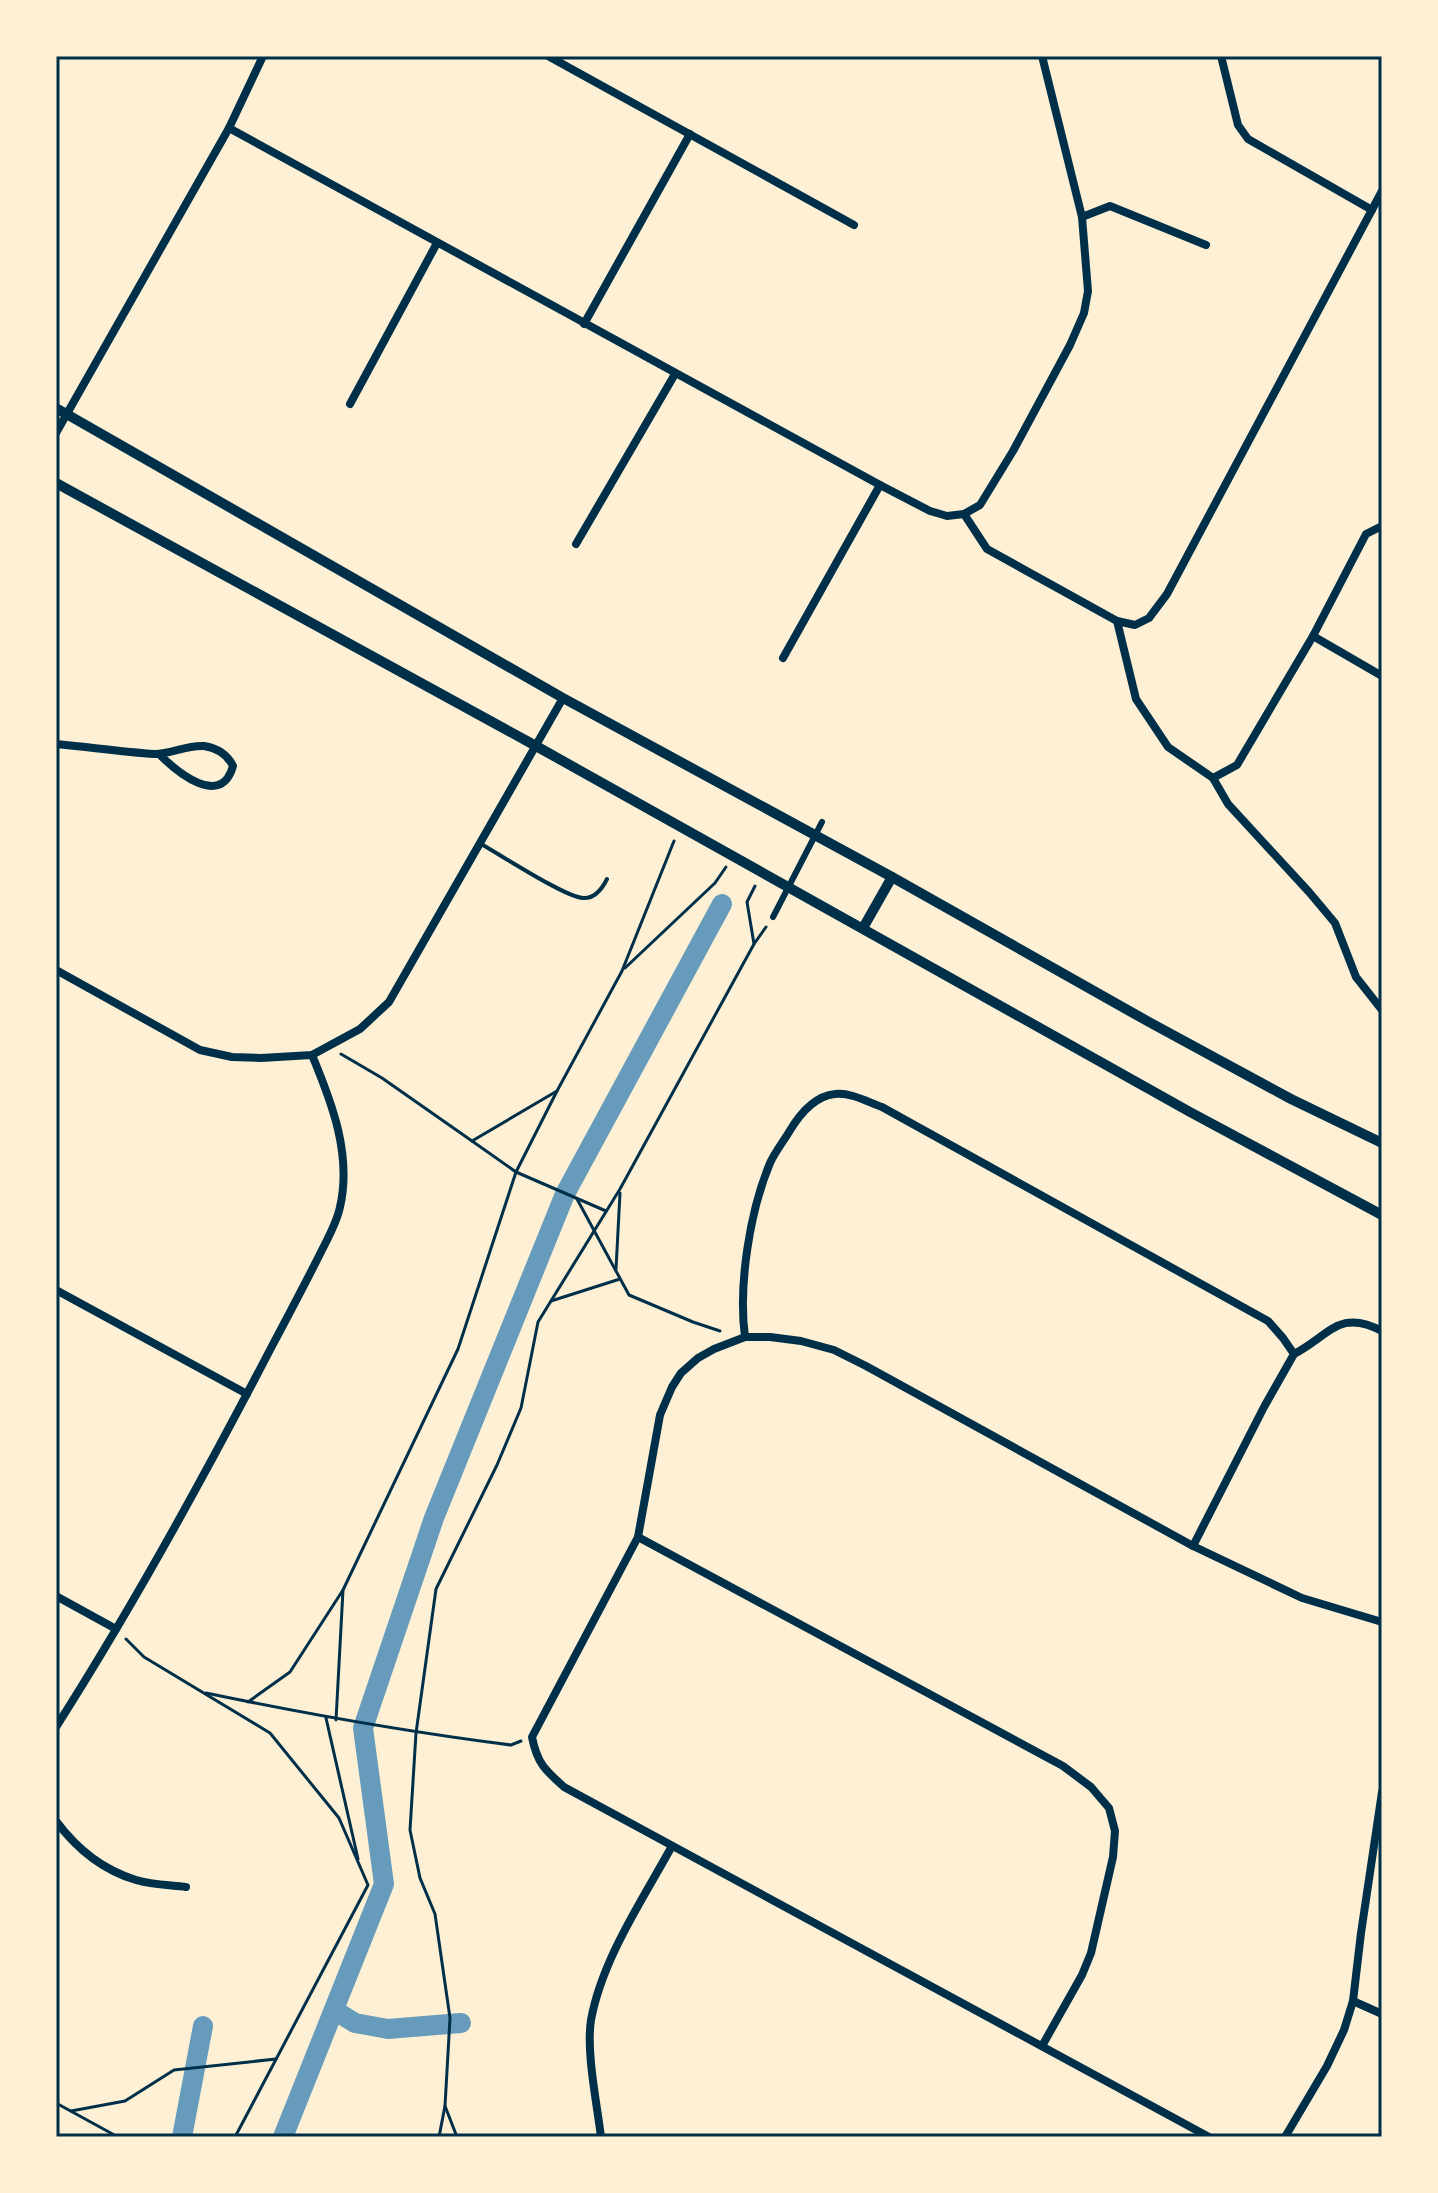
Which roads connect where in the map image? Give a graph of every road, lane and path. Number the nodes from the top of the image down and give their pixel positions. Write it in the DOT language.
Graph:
graph roads {
  1 [pos="263,56"];
  2 [pos="548,56"];
  3 [pos="1042,56"];
  4 [pos="1221,56"];
  5 [pos="229,128"];
  6 [pos="690,134"];
  7 [pos="1382,191"];
  8 [pos="1372,210"];
  9 [pos="1082,217"];
  10 [pos="854,225"];
  11 [pos="437,243"];
  12 [pos="1206,245"];
  13 [pos="584,324"];
  14 [pos="675,374"];
  15 [pos="350,404"];
  16 [pos="56,408"];
  17 [pos="67,414"];
  18 [pos="56,433"];
  19 [pos="56,483"];
  20 [pos="880,485"];
  21 [pos="964,514"];
  22 [pos="1382,526"];
  23 [pos="576,544"];
  24 [pos="1117,621"];
  25 [pos="1313,636"];
  26 [pos="783,658"];
  27 [pos="1382,676"];
  28 [pos="563,698"];
  29 [pos="56,744"];
  30 [pos="536,746"];
  31 [pos="159,754"];
  32 [pos="1213,778"];
  33 [pos="822,822"];
  34 [pos="680,827"];
  35 [pos="815,835"];
  36 [pos="481,844"];
  37 [pos="733,857"];
  38 [pos="761,872"];
  39 [pos="892,877"];
  40 [pos="607,879"];
  41 [pos="789,886"];
  42 [pos="773,917"];
  43 [pos="863,928"];
  44 [pos="754,944"];
  45 [pos="56,970"];
  46 [pos="622,971"];
  47 [pos="1382,1010"];
  48 [pos="329,1047"];
  49 [pos="312,1055"];
  50 [pos="557,1091"];
  51 [pos="472,1141"];
  52 [pos="1382,1143"];
  53 [pos="516,1172"];
  54 [pos="620,1189"];
  55 [pos="577,1199"];
  56 [pos="606,1211"];
  57 [pos="1381,1211"];
  58 [pos="594,1230"];
  59 [pos="616,1271"];
  60 [pos="620,1279"];
  61 [pos="56,1290"];
  62 [pos="551,1301"];
  63 [pos="720,1331"];
  64 [pos="1382,1331"];
  65 [pos="745,1337"];
  66 [pos="1294,1354"];
  67 [pos="247,1394"];
  68 [pos="638,1537"];
  69 [pos="1193,1546"];
  70 [pos="343,1590"];
  71 [pos="56,1596"];
  72 [pos="1382,1622"];
  73 [pos="116,1629"];
  74 [pos="202,1692"];
  75 [pos="248,1702"];
  76 [pos="326,1718"];
  77 [pos="336,1720"];
  78 [pos="56,1727"];
  79 [pos="416,1733"];
  80 [pos="532,1737"];
  81 [pos="1382,1792"];
  82 [pos="56,1821"];
  83 [pos="672,1846"];
  84 [pos="360,1866"];
  85 [pos="186,1887"];
  86 [pos="1353,2001"];
  87 [pos="1382,2014"];
  88 [pos="1042,2046"];
  89 [pos="276,2059"];
  90 [pos="56,2103"];
  91 [pos="445,2106"];
  92 [pos="71,2111"];
  93 [pos="118,2137"];
  94 [pos="235,2137"];
  95 [pos="439,2137"];
  96 [pos="457,2137"];
  97 [pos="601,2137"];
  98 [pos="1209,2137"];
  99 [pos="1285,2137"];
  1 -- 5 [label="street"];
  2 -- 6 [label="street"];
  3 -- 9 [label="street"];
  4 -- 8 [label="street"];
  5 -- 11 [label="street"];
  5 -- 17 [label="street"];
  6 -- 10 [label="street"];
  6 -- 13 [label="street"];
  7 -- 8 [label="street"];
  8 -- 24 [label="street"];
  9 -- 12 [label="street"];
  9 -- 21 [label="street"];
  11 -- 13 [label="street"];
  11 -- 15 [label="street"];
  13 -- 14 [label="street"];
  14 -- 20 [label="street"];
  14 -- 23 [label="street"];
  16 -- 17 [label="street"];
  17 -- 18 [label="street"];
  17 -- 28 [label="street"];
  19 -- 30 [label="street"];
  20 -- 21 [label="street"];
  20 -- 26 [label="street"];
  21 -- 24 [label="street"];
  22 -- 25 [label="street"];
  24 -- 32 [label="street"];
  25 -- 27 [label="street"];
  25 -- 32 [label="street"];
  28 -- 30 [label="street"];
  28 -- 35 [label="street"];
  29 -- 31 [label="street"];
  30 -- 34 [label="street"];
  30 -- 36 [label="street"];
  31 -- 31 [label="street"];
  32 -- 47 [label="street"];
  33 -- 35 [label="street"];
  34 -- 37 [label="street"];
  34 -- 46 [label="path"];
  35 -- 39 [label="street"];
  35 -- 41 [label="street"];
  36 -- 40 [label="lane"];
  36 -- 48 [label="street"];
  37 -- 38 [label="street"];
  37 -- 46 [label="path"];
  38 -- 41 [label="street"];
  38 -- 44 [label="path"];
  39 -- 43 [label="street"];
  39 -- 52 [label="street"];
  41 -- 42 [label="street"];
  41 -- 43 [label="street"];
  42 -- 44 [label="path"];
  43 -- 57 [label="street"];
  44 -- 54 [label="path"];
  45 -- 49 [label="street"];
  46 -- 50 [label="path"];
  48 -- 49 [label="street"];
  48 -- 51 [label="path"];
  49 -- 67 [label="street"];
  50 -- 51 [label="path"];
  50 -- 53 [label="path"];
  51 -- 53 [label="path"];
  53 -- 55 [label="path"];
  53 -- 70 [label="path"];
  54 -- 56 [label="path"];
  54 -- 59 [label="path"];
  55 -- 56 [label="path"];
  55 -- 58 [label="path"];
  56 -- 58 [label="path"];
  58 -- 59 [label="path"];
  58 -- 62 [label="path"];
  59 -- 60 [label="path"];
  60 -- 62 [label="path"];
  60 -- 63 [label="path"];
  61 -- 67 [label="street"];
  62 -- 79 [label="path"];
  64 -- 66 [label="street"];
  65 -- 66 [label="street"];
  65 -- 68 [label="street"];
  65 -- 69 [label="street"];
  66 -- 69 [label="street"];
  67 -- 73 [label="street"];
  68 -- 80 [label="street"];
  68 -- 88 [label="street"];
  69 -- 72 [label="street"];
  70 -- 75 [label="path"];
  70 -- 77 [label="path"];
  71 -- 73 [label="street"];
  73 -- 74 [label="path"];
  73 -- 78 [label="street"];
  74 -- 75 [label="path"];
  74 -- 84 [label="path"];
  75 -- 76 [label="path"];
  76 -- 77 [label="path"];
  76 -- 84 [label="path"];
  77 -- 79 [label="path"];
  79 -- 80 [label="path"];
  79 -- 91 [label="path"];
  80 -- 83 [label="street"];
  81 -- 86 [label="street"];
  82 -- 85 [label="street"];
  83 -- 88 [label="street"];
  83 -- 97 [label="street"];
  84 -- 89 [label="path"];
  86 -- 87 [label="street"];
  86 -- 99 [label="street"];
  88 -- 98 [label="street"];
  89 -- 92 [label="path"];
  89 -- 94 [label="path"];
  90 -- 92 [label="path"];
  91 -- 95 [label="path"];
  91 -- 96 [label="path"];
  92 -- 93 [label="path"];
}
